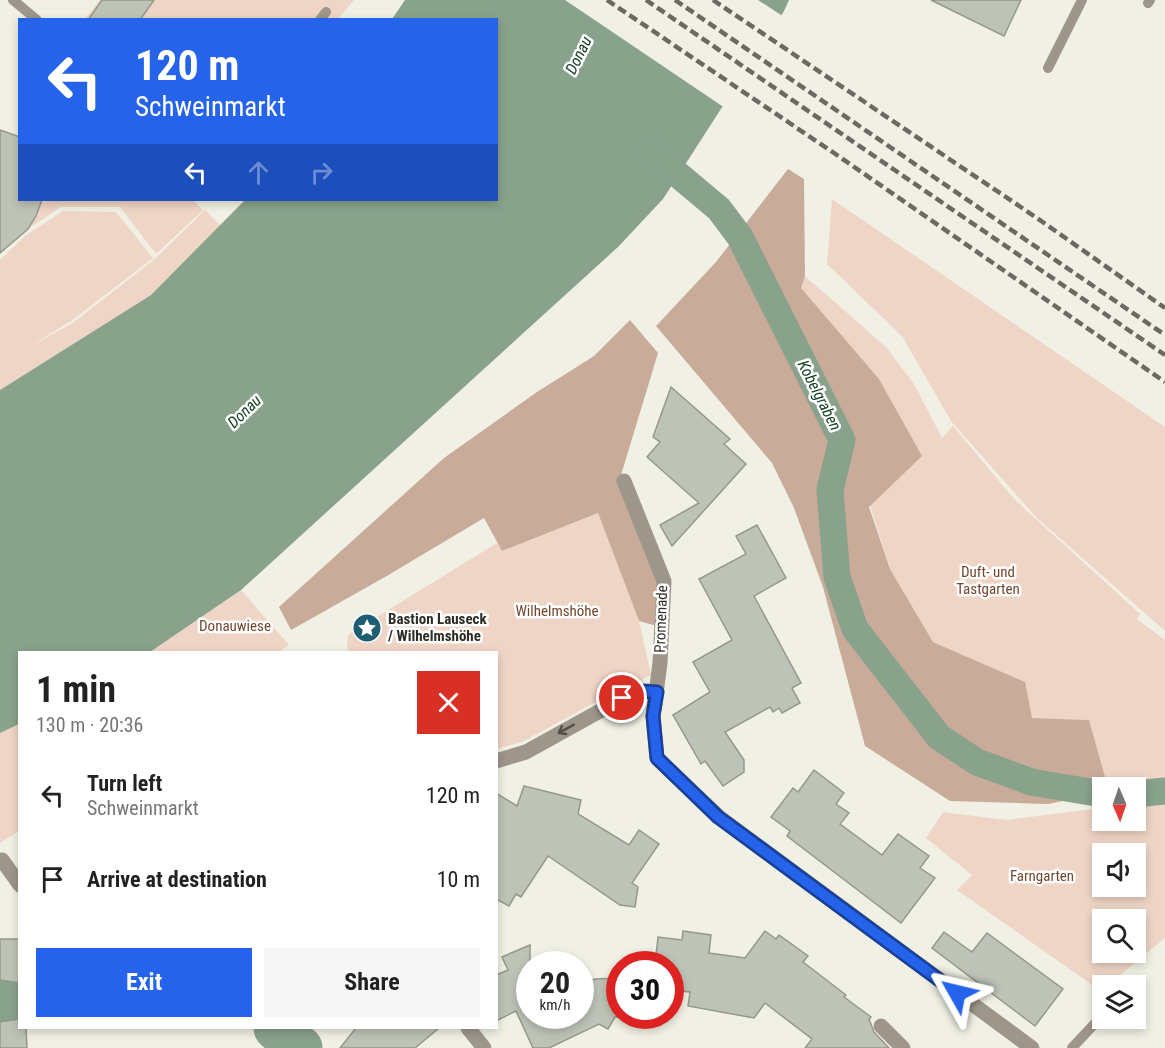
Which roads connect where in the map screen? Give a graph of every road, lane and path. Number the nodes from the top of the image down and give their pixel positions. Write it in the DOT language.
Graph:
graph roads {
  1 [pos="13,0"];
  2 [pos="1082,0"];
  3 [pos="36,18"];
  4 [pos="1048,68"];
  5 [pos="624,481"];
  6 [pos="657,692"];
  7 [pos="498,760"];
  8 [pos="2,860"];
  9 [pos="18,882"];
  10 [pos="881,1026"];
  11 [pos="1092,1027"];
  12 [pos="469,1029"];
  13 [pos="484,1048"];
  14 [pos="903,1048"];
  15 [pos="1032,1048"];
  16 [pos="1072,1048"];
  1 -- 3 [label="lane"];
  2 -- 4 [label="lane"];
  5 -- 6 [label="street, Promenade"];
  6 -- 7 [label="street, one-way"];
  6 -- 15 [label="street, Promenade"];
  8 -- 9 [label="street"];
  10 -- 14 [label="street"];
  11 -- 16 [label="lane"];
  12 -- 13 [label="street"];
}
